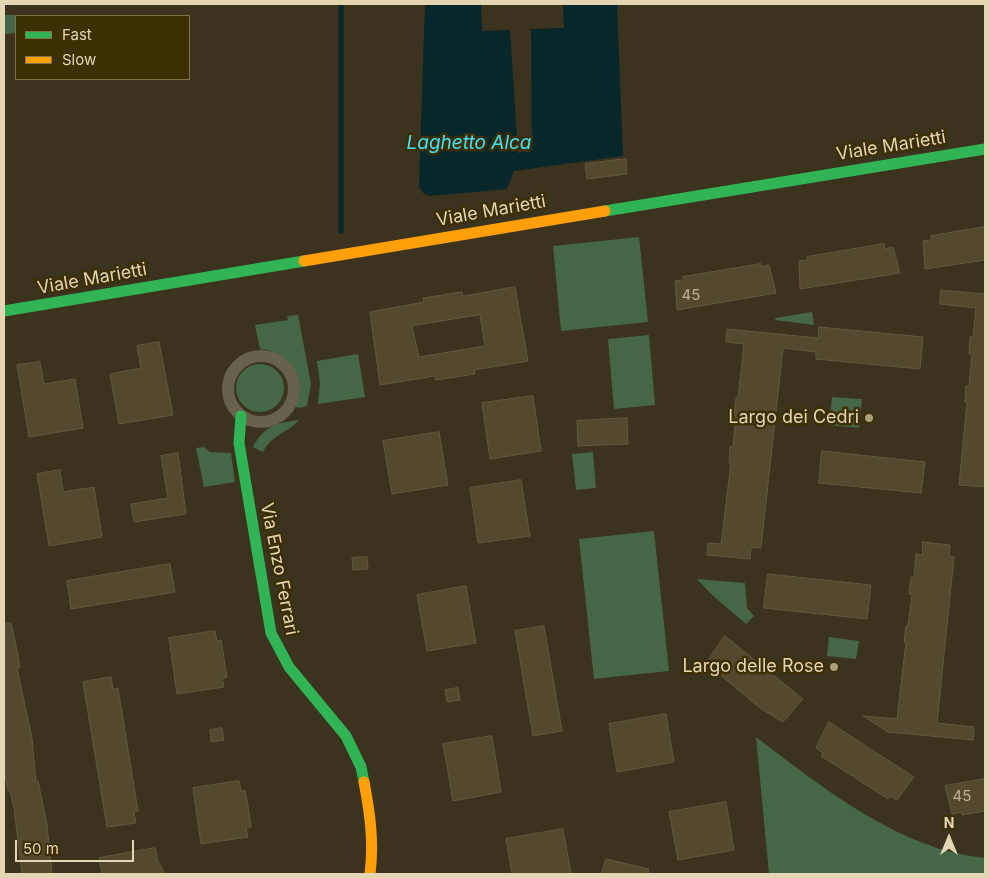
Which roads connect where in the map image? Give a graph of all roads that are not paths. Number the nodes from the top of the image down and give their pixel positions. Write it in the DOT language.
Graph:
graph roads {
  1 [pos="985,149"];
  2 [pos="4,311"];
  3 [pos="246,418"];
  4 [pos="240,451"];
  5 [pos="370,874"];
  1 -- 2 [label="street, Viale Marietti"];
  3 -- 3 [label="street"];
  3 -- 4 [label="street, Via Enzo Ferrari"];
  4 -- 5 [label="street, Via Enzo Ferrari"];
}
